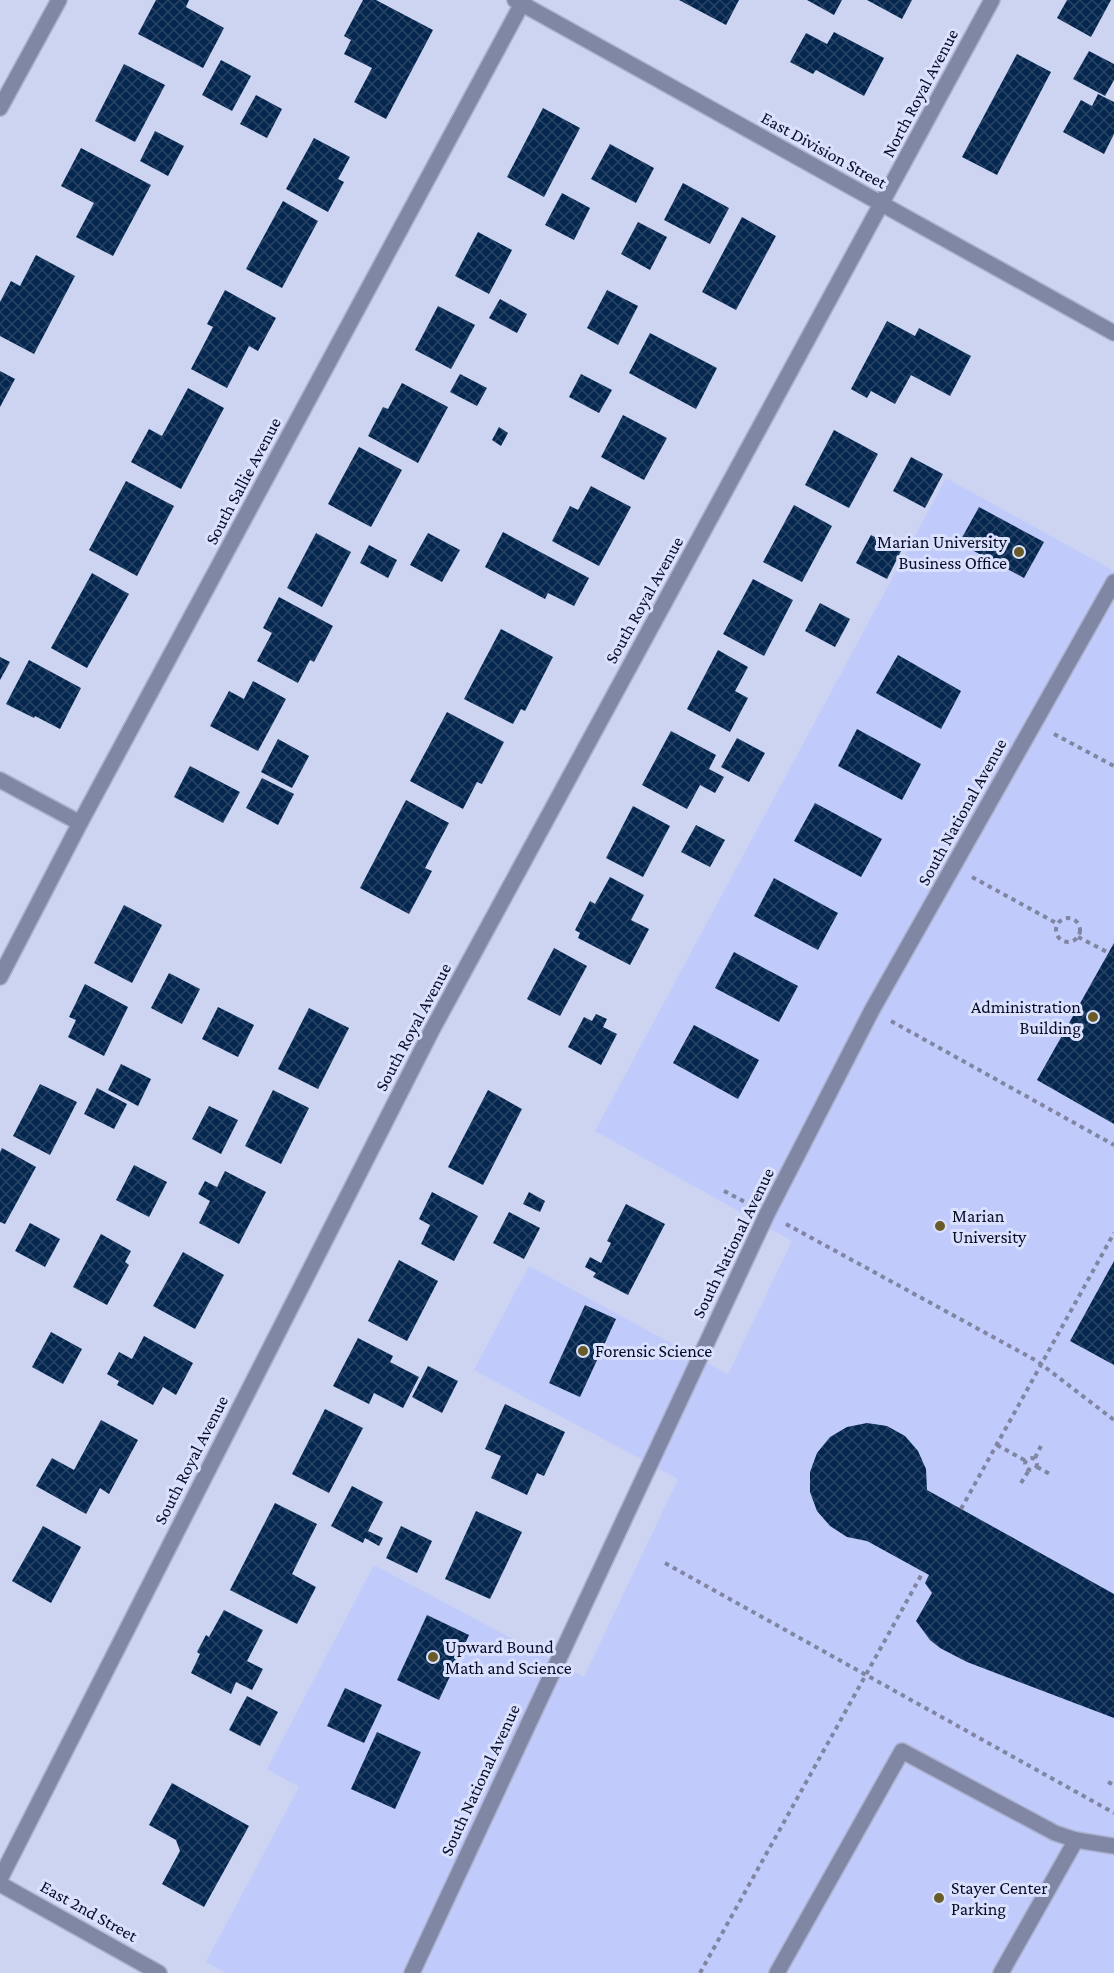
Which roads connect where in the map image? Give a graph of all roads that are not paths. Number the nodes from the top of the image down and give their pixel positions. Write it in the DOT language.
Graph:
graph roads {
  1 [pos="59,0"];
  2 [pos="992,0"];
  3 [pos="520,1"];
  4 [pos="0,108"];
  5 [pos="882,204"];
  6 [pos="1114,333"];
  7 [pos="1114,582"];
  8 [pos="0,780"];
  9 [pos="80,824"];
  10 [pos="0,977"];
  11 [pos="1076,1840"];
  12 [pos="1114,1846"];
  13 [pos="0,1879"];
  14 [pos="0,1884"];
  15 [pos="159,1973"];
  16 [pos="412,1973"];
  17 [pos="777,1973"];
  18 [pos="1001,1973"];
  1 -- 4 [label="street"];
  2 -- 5 [label="street, North Royal Avenue"];
  3 -- 5 [label="street, East Division Street"];
  3 -- 9 [label="street, South Sallie Avenue"];
  5 -- 6 [label="street, East Division Street"];
  5 -- 13 [label="street, South Royal Avenue"];
  7 -- 16 [label="street, South National Avenue"];
  8 -- 9 [label="street"];
  9 -- 10 [label="street, South Sallie Avenue"];
  11 -- 12 [label="street"];
  11 -- 17 [label="street"];
  11 -- 18 [label="street"];
  14 -- 15 [label="street, East 2nd Street"];
}
